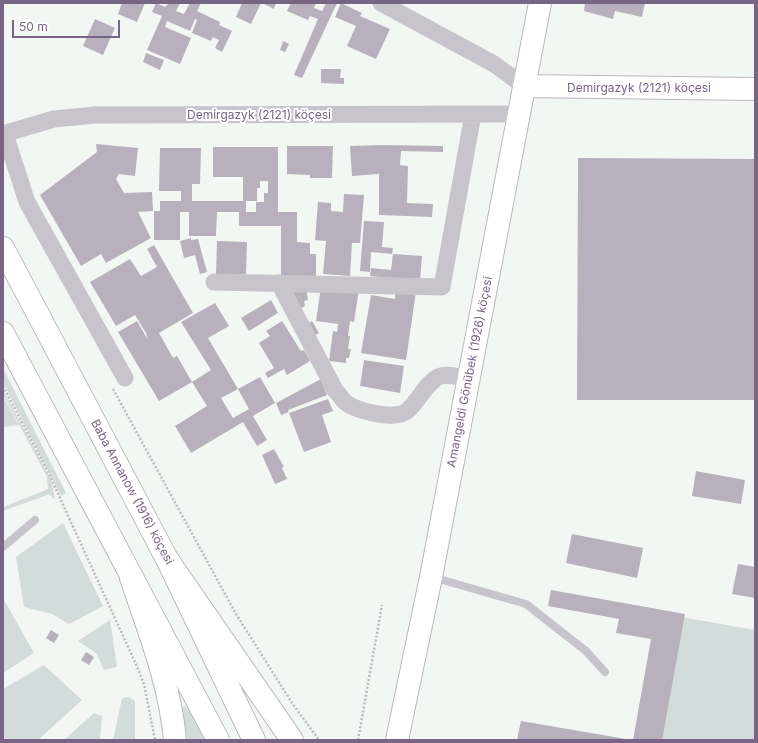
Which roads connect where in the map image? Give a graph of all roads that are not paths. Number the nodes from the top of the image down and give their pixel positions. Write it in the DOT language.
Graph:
graph roads {
  1 [pos="381,3"];
  2 [pos="540,3"];
  3 [pos="524,86"];
  4 [pos="755,89"];
  5 [pos="473,114"];
  6 [pos="518,114"];
  7 [pos="4,134"];
  8 [pos="3,248"];
  9 [pos="214,282"];
  10 [pos="279,283"];
  11 [pos="3,333"];
  12 [pos="469,378"];
  13 [pos="119,383"];
  14 [pos="35,520"];
  15 [pos="3,547"];
  16 [pos="167,559"];
  17 [pos="431,577"];
  18 [pos="131,578"];
  19 [pos="605,672"];
  20 [pos="175,740"];
  21 [pos="218,740"];
  22 [pos="254,740"];
  23 [pos="292,740"];
  24 [pos="397,740"];
  1 -- 3 [label="street"];
  2 -- 3 [label="main road, Amangeldi Gönübek (1926) köçesi"];
  3 -- 4 [label="main road, Demirgazyk (2121) köçesi"];
  3 -- 6 [label="main road, Amangeldi Gönübek (1926) köçesi"];
  5 -- 6 [label="street, Demirgazyk (2121) köçesi"];
  5 -- 7 [label="street, Demirgazyk (2121) köçesi"];
  5 -- 10 [label="street"];
  6 -- 12 [label="main road, Amangeldi Gönübek (1926) köçesi"];
  7 -- 13 [label="street"];
  8 -- 16 [label="main road, Baba Annanow (1916) köçesi"];
  9 -- 10 [label="street"];
  10 -- 12 [label="street"];
  11 -- 18 [label="main road"];
  12 -- 17 [label="main road, Amangeldi Gönübek (1926) köçesi"];
  14 -- 15 [label="lane"];
  16 -- 22 [label="main road, Baba Annanow (1916) köçesi"];
  16 -- 23 [label="main road"];
  17 -- 19 [label="lane"];
  17 -- 24 [label="main road, Amangeldi Gönübek (1926) köçesi"];
  18 -- 20 [label="main road"];
  18 -- 21 [label="main road"];
}
